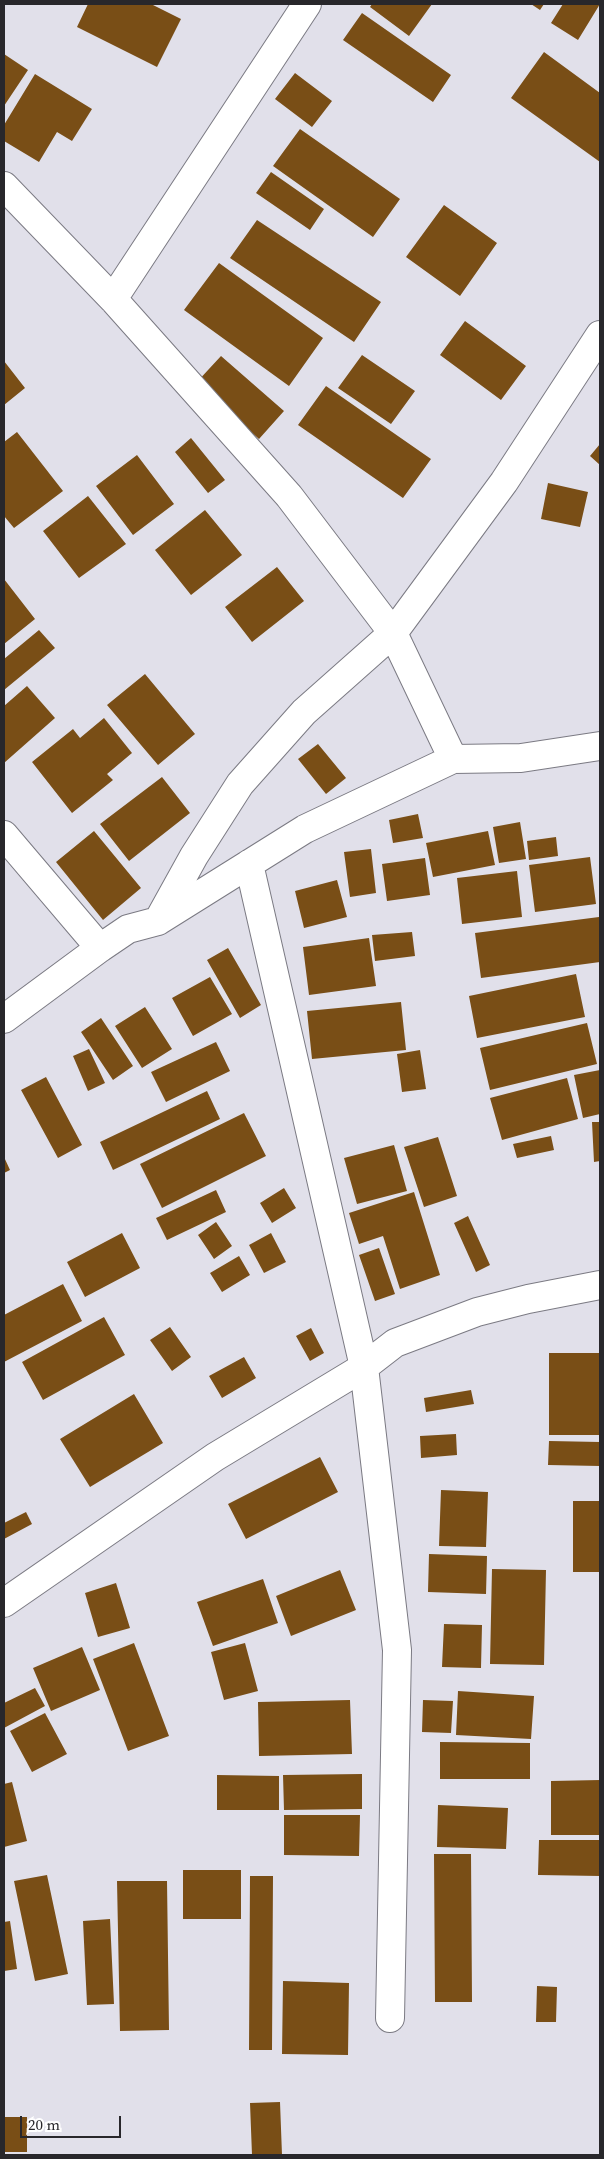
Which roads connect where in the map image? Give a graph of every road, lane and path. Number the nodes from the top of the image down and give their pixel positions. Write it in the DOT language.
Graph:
graph roads {
  1 [pos="307,4"];
  2 [pos="4,186"];
  3 [pos="113,299"];
  4 [pos="600,335"];
  5 [pos="393,633"];
  6 [pos="600,746"];
  7 [pos="453,759"];
  8 [pos="4,835"];
  9 [pos="249,864"];
  10 [pos="158,921"];
  11 [pos="100,948"];
  12 [pos="4,1019"];
  13 [pos="600,1285"];
  14 [pos="364,1367"];
  15 [pos="4,1602"];
  16 [pos="390,2018"];
  1 -- 3 [label="street"];
  2 -- 3 [label="street"];
  3 -- 5 [label="street"];
  4 -- 5 [label="street"];
  5 -- 7 [label="street"];
  5 -- 10 [label="street"];
  6 -- 7 [label="street"];
  7 -- 9 [label="street"];
  8 -- 11 [label="street"];
  9 -- 10 [label="street"];
  9 -- 14 [label="street"];
  10 -- 11 [label="street"];
  11 -- 12 [label="street"];
  13 -- 14 [label="street"];
  14 -- 15 [label="street"];
  14 -- 16 [label="street"];
}
